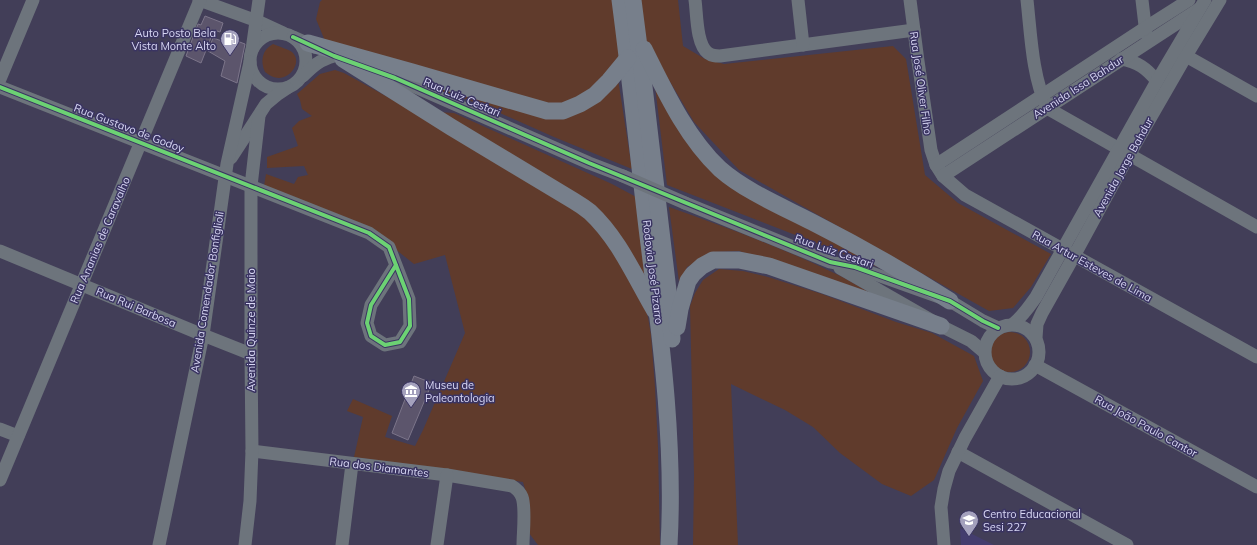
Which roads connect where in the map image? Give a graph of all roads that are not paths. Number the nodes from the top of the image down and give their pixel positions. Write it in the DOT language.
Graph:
graph roads {
  1 [pos="33,0"];
  2 [pos="200,0"];
  3 [pos="260,0"];
  4 [pos="620,0"];
  5 [pos="632,0"];
  6 [pos="695,0"];
  7 [pos="798,0"];
  8 [pos="910,0"];
  9 [pos="1027,0"];
  10 [pos="1142,0"];
  11 [pos="1189,0"];
  12 [pos="1215,0"];
  13 [pos="1220,0"];
  14 [pos="1203,4"];
  15 [pos="257,21"];
  16 [pos="1145,28"];
  17 [pos="914,30"];
  18 [pos="295,38"];
  19 [pos="638,38"];
  20 [pos="1148,41"];
  21 [pos="804,45"];
  22 [pos="1181,53"];
  23 [pos="251,57"];
  24 [pos="338,57"];
  25 [pos="628,58"];
  26 [pos="1121,59"];
  27 [pos="0,79"];
  28 [pos="1157,81"];
  29 [pos="296,82"];
  30 [pos="0,87"];
  31 [pos="1257,96"];
  32 [pos="1044,102"];
  33 [pos="259,116"];
  34 [pos="141,142"];
  35 [pos="1124,152"];
  36 [pos="226,170"];
  37 [pos="939,170"];
  38 [pos="251,186"];
  39 [pos="1257,227"];
  40 [pos="0,251"];
  41 [pos="1069,253"];
  42 [pos="830,262"];
  43 [pos="396,265"];
  44 [pos="81,284"];
  45 [pos="950,301"];
  46 [pos="659,318"];
  47 [pos="1013,324"];
  48 [pos="941,326"];
  49 [pos="998,328"];
  50 [pos="202,335"];
  51 [pos="1036,338"];
  52 [pos="673,352"];
  53 [pos="984,352"];
  54 [pos="251,354"];
  55 [pos="1257,357"];
  56 [pos="1035,365"];
  57 [pos="1000,376"];
  58 [pos="0,429"];
  59 [pos="18,436"];
  60 [pos="252,451"];
  61 [pos="958,452"];
  62 [pos="352,464"];
  63 [pos="447,475"];
  64 [pos="0,480"];
  65 [pos="1257,487"];
  66 [pos="159,545"];
  67 [pos="245,545"];
  68 [pos="342,545"];
  69 [pos="437,545"];
  70 [pos="523,545"];
  71 [pos="669,545"];
  72 [pos="678,545"];
  73 [pos="944,545"];
  74 [pos="1127,545"];
  1 -- 27 [label="street"];
  2 -- 15 [label="street, Rua Luiz Cestari"];
  2 -- 34 [label="street, Rua Ananias de Caravalho"];
  3 -- 15 [label="street, Avenida Comendador Bonfiglioli"];
  4 -- 25 [label="main road, Rodovia José Pizarro"];
  5 -- 19 [label="main road, Rodovia José Pizarro"];
  6 -- 21 [label="street"];
  7 -- 21 [label="street"];
  8 -- 17 [label="street, Rua José Oliver Filho"];
  9 -- 32 [label="street"];
  10 -- 16 [label="street"];
  11 -- 16 [label="street, Avenida Issa Bahdur"];
  12 -- 14 [label="street, Avenida Issa Bahdur"];
  13 -- 22 [label="street, Avenida Jorge Bahdur"];
  14 -- 20 [label="street, Avenida Issa Bahdur"];
  14 -- 22 [label="street, Avenida Jorge Bahdur"];
  15 -- 18 [label="street, Rua Luiz Cestari"];
  15 -- 23 [label="street, Avenida Comendador Bonfiglioli"];
  16 -- 20 [label="street"];
  16 -- 32 [label="street, Avenida Issa Bahdur"];
  17 -- 21 [label="street"];
  17 -- 37 [label="street, Rua José Oliver Filho"];
  18 -- 23 [label="street"];
  18 -- 24 [label="street, Rua Luiz Cestari"];
  18 -- 25 [label="main road"];
  18 -- 29 [label="street"];
  19 -- 45 [label="main road"];
  19 -- 52 [label="main road, Rodovia José Pizarro"];
  20 -- 26 [label="street, Avenida Issa Bahdur"];
  22 -- 28 [label="street, Avenida Jorge Bahdur"];
  22 -- 31 [label="street"];
  22 -- 35 [label="street, Avenida Jorge Bahdur"];
  23 -- 29 [label="street"];
  23 -- 36 [label="street, Avenida Comendador Bonfiglioli"];
  24 -- 29 [label="street"];
  24 -- 42 [label="street, Rua Luiz Cestari, bridge"];
  24 -- 46 [label="main road"];
  25 -- 46 [label="main road, Rodovia José Pizarro"];
  26 -- 28 [label="street"];
  26 -- 32 [label="street, Avenida Issa Bahdur"];
  28 -- 35 [label="street, Avenida Jorge Bahdur"];
  29 -- 33 [label="street"];
  30 -- 34 [label="street, Rua Gustavo de Godoy"];
  32 -- 35 [label="street"];
  32 -- 37 [label="street, Avenida Issa Bahdur"];
  33 -- 36 [label="street"];
  33 -- 38 [label="street, Avenida Quinze de Maio"];
  34 -- 36 [label="street, Rua Gustavo de Godoy"];
  34 -- 44 [label="street, Rua Ananias de Caravalho"];
  35 -- 39 [label="street"];
  35 -- 41 [label="street, Avenida Jorge Bahdur"];
  36 -- 38 [label="street, Rua Gustavo de Godoy"];
  36 -- 50 [label="street, Avenida Comendador Bonfiglioli"];
  37 -- 41 [label="street, Rua Artur Esteves de Lima"];
  38 -- 43 [label="street, Rua Gustavo de Godoy"];
  38 -- 54 [label="street, Avenida Quinze de Maio"];
  40 -- 44 [label="street, Rua Rui Barbosa"];
  41 -- 47 [label="street, Avenida Jorge Bahdur"];
  41 -- 51 [label="street, Avenida Jorge Bahdur"];
  41 -- 55 [label="street, Rua Artur Esteves de Lima"];
  42 -- 45 [label="street, Rua Luiz Cestari"];
  42 -- 48 [label="street, Rua Luiz Cestari"];
  43 -- 43 [label="street, Rua Gustavo de Godoy"];
  44 -- 50 [label="street, Rua Rui Barbosa"];
  44 -- 59 [label="street, Rua Ananias de Caravalho"];
  45 -- 49 [label="street, Rua Luiz Cestari"];
  46 -- 71 [label="main road, Rodovia José Pizarro"];
  47 -- 49 [label="street"];
  47 -- 51 [label="street"];
  48 -- 52 [label="main road"];
  48 -- 53 [label="street, Rua Luiz Cestari"];
  49 -- 53 [label="street"];
  50 -- 54 [label="street, Rua Rui Barbosa"];
  50 -- 66 [label="street, Avenida Comendador Bonfiglioli"];
  51 -- 56 [label="street"];
  52 -- 72 [label="main road, Rodovia José Pizarro"];
  53 -- 57 [label="street"];
  54 -- 60 [label="street, Avenida Quinze de Maio"];
  56 -- 57 [label="street"];
  56 -- 65 [label="street, Rua João Paulo Cantor"];
  57 -- 61 [label="street"];
  58 -- 59 [label="street"];
  59 -- 64 [label="street, Rua Ananias de Caravalho"];
  60 -- 62 [label="street, Rua dos Diamantes"];
  60 -- 67 [label="street, Avenida Quinze de Maio"];
  61 -- 73 [label="street"];
  61 -- 74 [label="street"];
  62 -- 63 [label="street, Rua dos Diamantes"];
  62 -- 68 [label="street"];
  63 -- 69 [label="street"];
  63 -- 70 [label="street, Rua dos Diamantes"];
}
